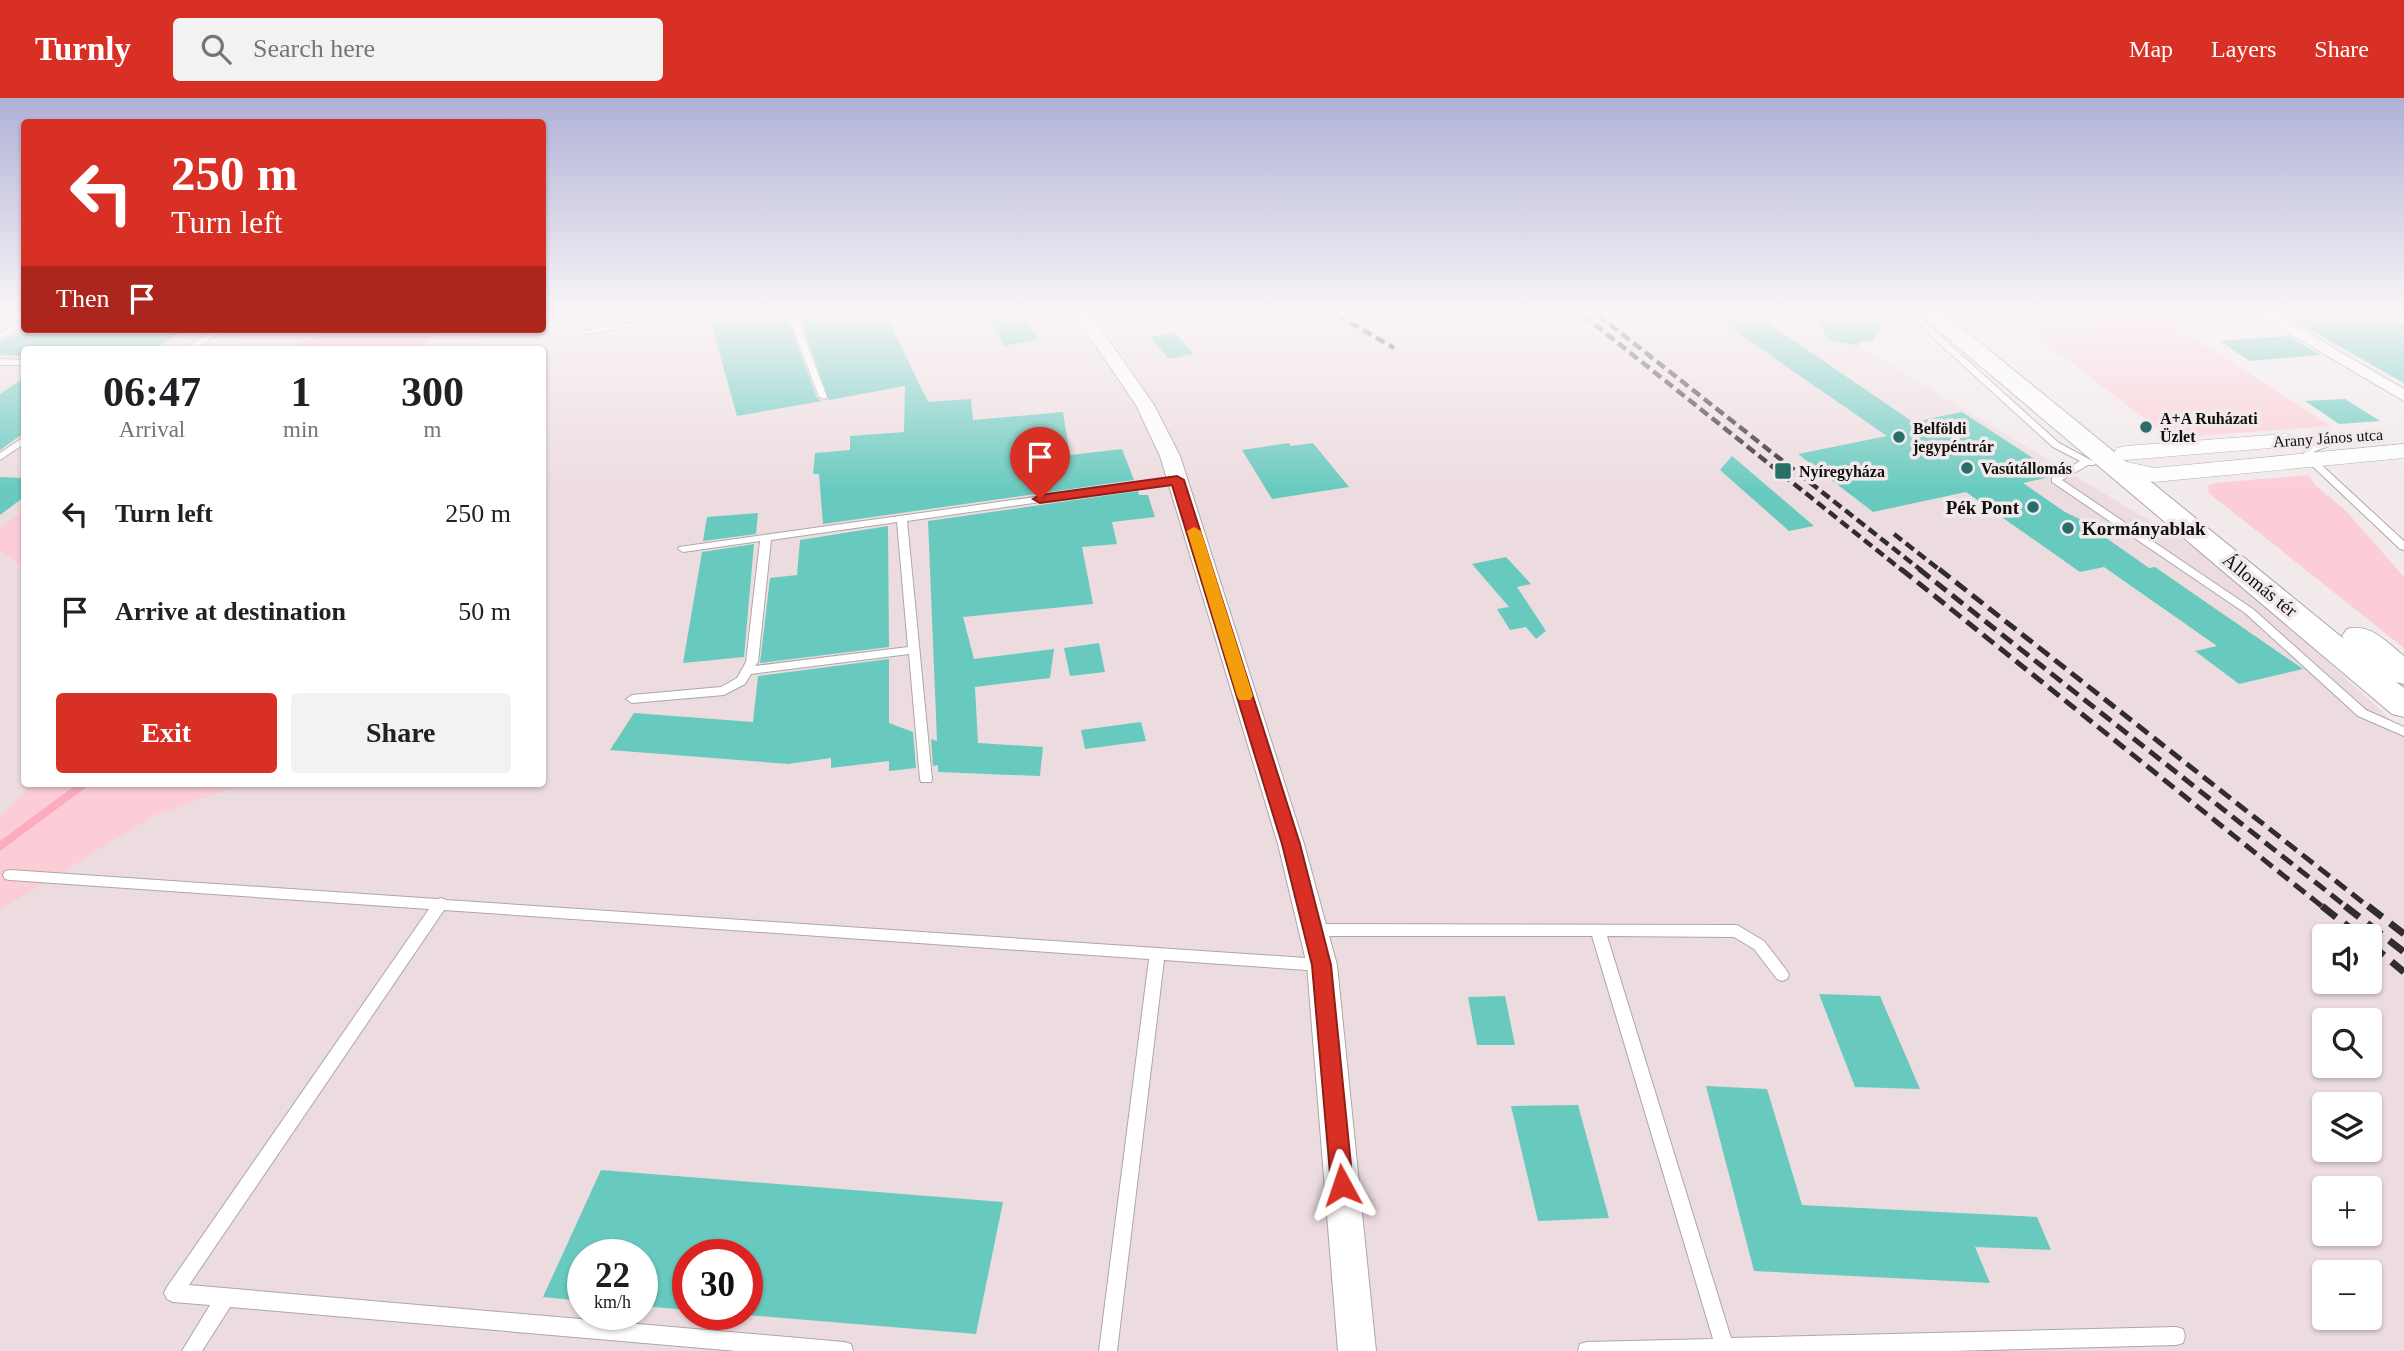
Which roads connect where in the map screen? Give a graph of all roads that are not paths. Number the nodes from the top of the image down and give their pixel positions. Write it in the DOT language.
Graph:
graph roads {
  1 [pos="813,373"];
  2 [pos="1122,373"];
  3 [pos="1977,373"];
  4 [pos="2003,373"];
  5 [pos="2018,373"];
  6 [pos="2366,373"];
  7 [pos="2404,396"];
  8 [pos="822,397"];
  9 [pos="2404,432"];
  10 [pos="2348,436"];
  11 [pos="21,442"];
  12 [pos="2404,451"];
  13 [pos="0,457"];
  14 [pos="2109,460"];
  15 [pos="2311,460"];
  16 [pos="2154,475"];
  17 [pos="1177,480"];
  18 [pos="902,519"];
  19 [pos="766,537"];
  20 [pos="2404,547"];
  21 [pos="682,549"];
  22 [pos="914,650"];
  23 [pos="2390,656"];
  24 [pos="747,671"];
  25 [pos="2404,673"];
  26 [pos="632,698"];
  27 [pos="2404,706"];
  28 [pos="2404,732"];
  29 [pos="926,779"];
  30 [pos="10,875"];
  31 [pos="440,903"];
  32 [pos="1313,930"];
  33 [pos="1598,932"];
  34 [pos="1157,955"];
  35 [pos="1322,965"];
  36 [pos="1782,975"];
  37 [pos="225,1298"];
  38 [pos="2176,1336"];
  39 [pos="1725,1346"];
  40 [pos="191,1351"];
  41 [pos="844,1351"];
  42 [pos="1108,1351"];
  43 [pos="1357,1351"];
  44 [pos="1587,1351"];
  1 -- 8 [label="lane"];
  2 -- 17 [label="street"];
  3 -- 14 [label="lane"];
  4 -- 14 [label="main road, Állomás tér"];
  5 -- 14 [label="main road, Állomás tér"];
  6 -- 7 [label="street"];
  9 -- 10 [label="street, Arany János utca"];
  10 -- 14 [label="street, Arany János utca"];
  10 -- 15 [label="lane"];
  11 -- 13 [label="lane"];
  12 -- 15 [label="street, Arany János utca"];
  14 -- 16 [label="main road, Állomás tér"];
  14 -- 27 [label="main road, Állomás tér"];
  14 -- 28 [label="lane"];
  15 -- 16 [label="street, Arany János utca"];
  15 -- 20 [label="lane"];
  16 -- 23 [label="main road, Állomás tér"];
  17 -- 18 [label="lane"];
  17 -- 32 [label="street"];
  18 -- 19 [label="lane"];
  18 -- 22 [label="lane"];
  19 -- 21 [label="lane"];
  19 -- 24 [label="lane"];
  22 -- 24 [label="lane"];
  22 -- 29 [label="lane"];
  23 -- 25 [label="main road, Állomás tér"];
  24 -- 26 [label="lane"];
  30 -- 31 [label="lane"];
  31 -- 34 [label="lane"];
  31 -- 37 [label="lane"];
  32 -- 33 [label="lane"];
  32 -- 35 [label="street"];
  33 -- 36 [label="lane"];
  33 -- 39 [label="lane"];
  34 -- 35 [label="lane"];
  34 -- 42 [label="lane"];
  35 -- 43 [label="street"];
  37 -- 40 [label="lane"];
  37 -- 41 [label="lane"];
  38 -- 39 [label="lane"];
  39 -- 44 [label="lane"];
}
